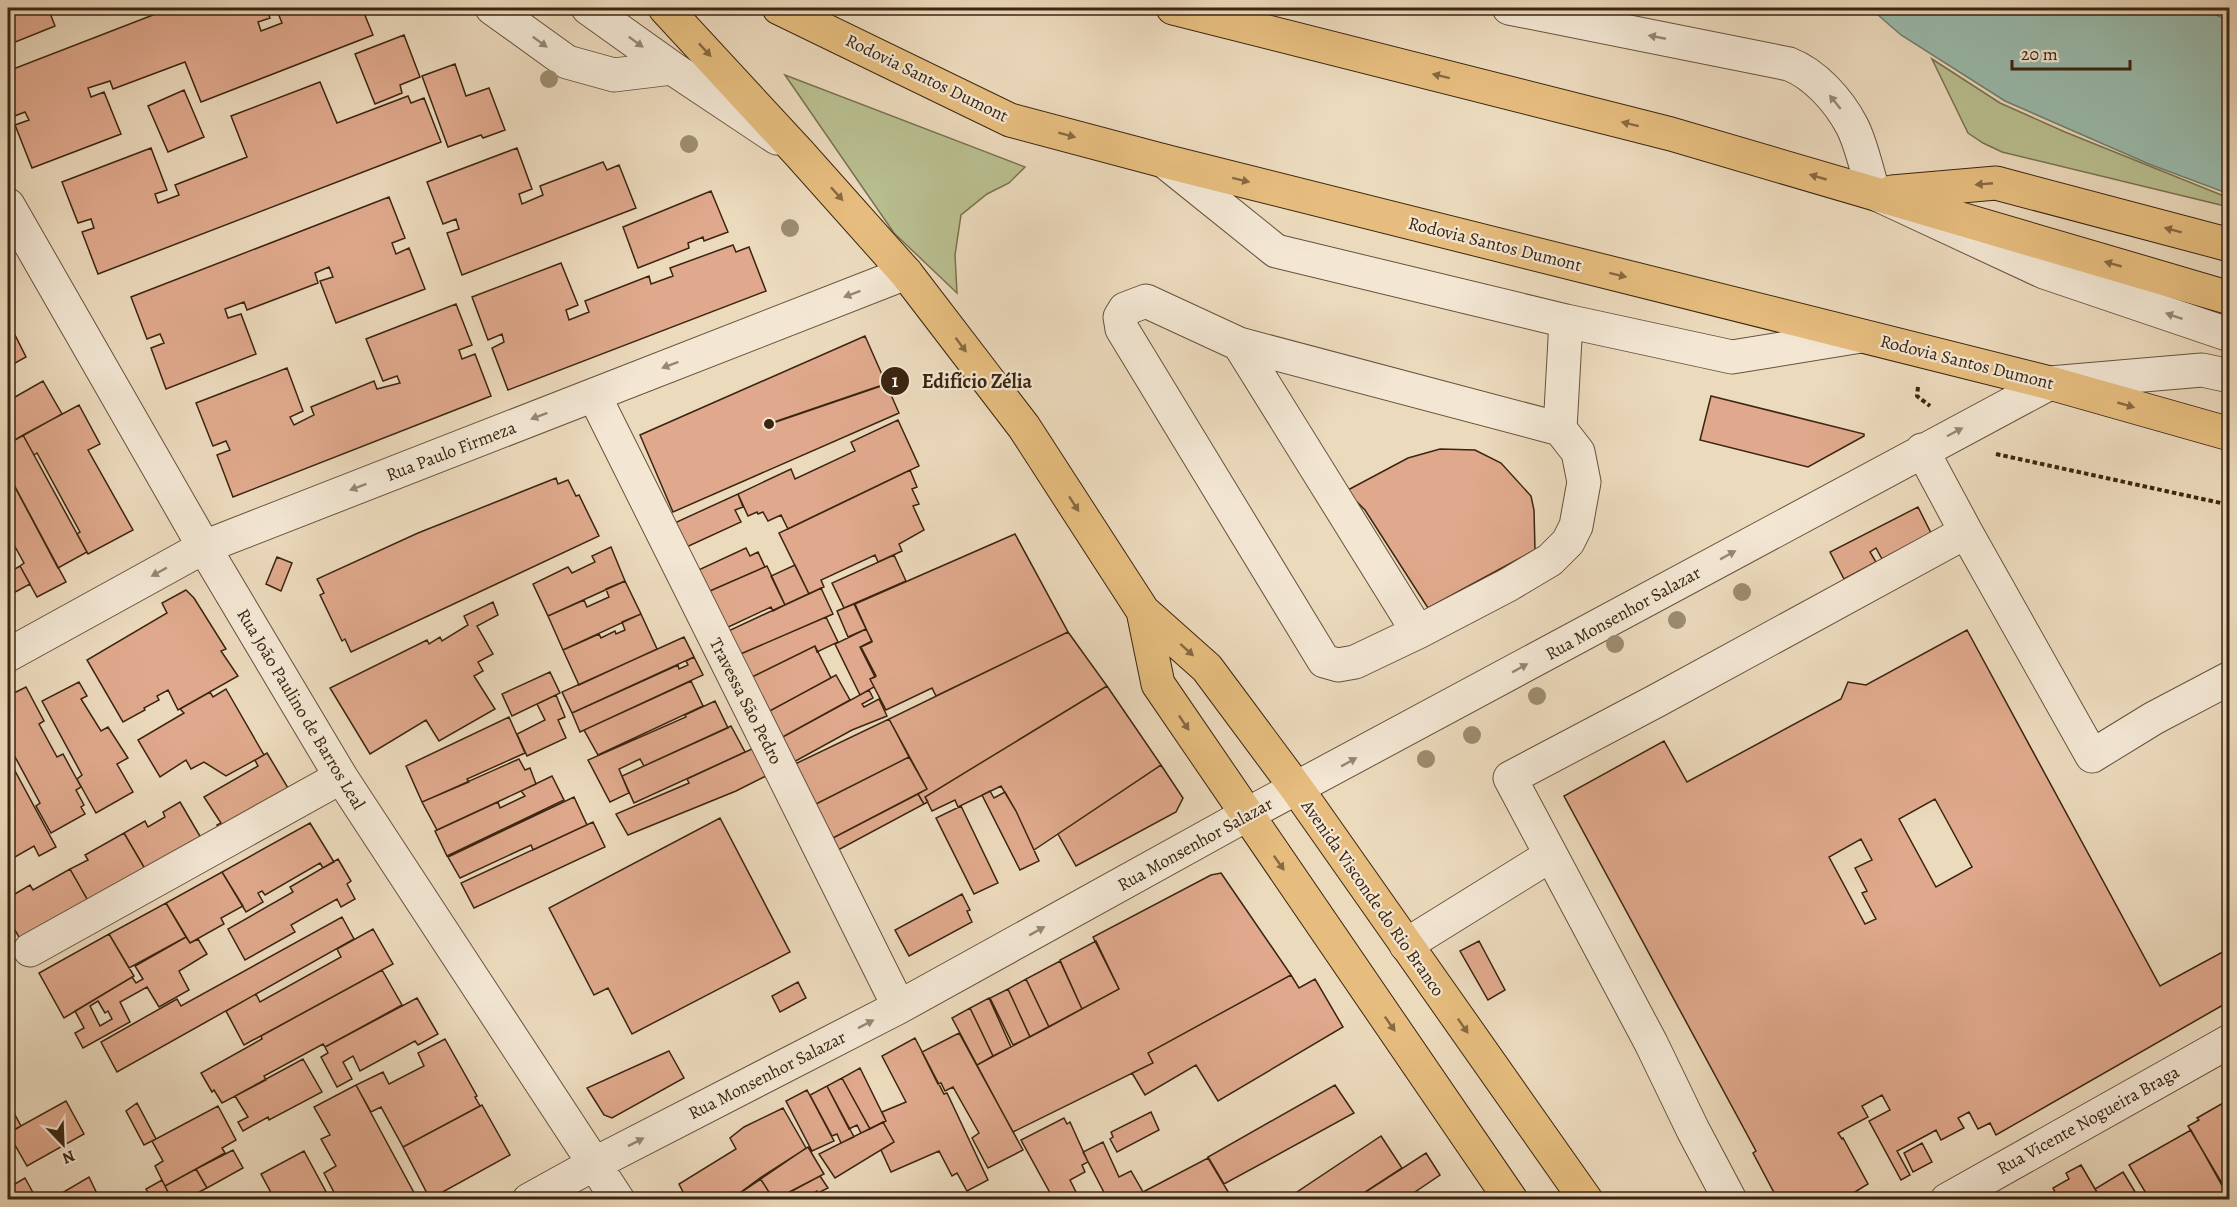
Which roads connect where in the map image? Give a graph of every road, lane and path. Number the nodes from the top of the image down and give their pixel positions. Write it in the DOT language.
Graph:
graph roads {
  1 [pos="492,8"];
  2 [pos="588,8"];
  3 [pos="665,8"];
  4 [pos="778,8"];
  5 [pos="1173,8"];
  6 [pos="1509,8"];
  7 [pos="672,68"];
  8 [pos="800,153"];
  9 [pos="1164,161"];
  10 [pos="1874,193"];
  11 [pos="8,205"];
  12 [pos="2229,245"];
  13 [pos="906,273"];
  14 [pos="2229,298"];
  15 [pos="1566,321"];
  16 [pos="2229,335"];
  17 [pos="1861,336"];
  18 [pos="1239,344"];
  19 [pos="2229,376"];
  20 [pos="2050,382"];
  21 [pos="594,395"];
  22 [pos="1560,429"];
  23 [pos="2229,434"];
  24 [pos="1922,450"];
  25 [pos="1987,452"];
  26 [pos="2229,505"];
  27 [pos="1966,532"];
  28 [pos="204,547"];
  29 [pos="1143,611"];
  30 [pos="1418,632"];
  31 [pos="8,655"];
  32 [pos="2229,678"];
  33 [pos="340,777"];
  34 [pos="1297,789"];
  35 [pos="1246,815"];
  36 [pos="1551,855"];
  37 [pos="1406,945"];
  38 [pos="30,950"];
  39 [pos="899,1007"];
  40 [pos="2229,1041"];
  41 [pos="594,1164"];
  42 [pos="529,1200"];
  43 [pos="618,1200"];
  44 [pos="1511,1200"];
  45 [pos="1586,1200"];
  46 [pos="1730,1200"];
  47 [pos="1947,1200"];
  1 -- 7 [label="street, one-way"];
  2 -- 7 [label="street, Avenida Visconde do Rio Branco, one-way"];
  3 -- 8 [label="main road, Avenida Visconde do Rio Branco, one-way"];
  4 -- 9 [label="main road, Rodovia Santos Dumont, one-way"];
  10 -- 5 [label="main road, one-way"];
  10 -- 6 [label="street, one-way"];
  7 -- 8 [label="street, Avenida Visconde do Rio Branco"];
  8 -- 13 [label="main road, Avenida Visconde do Rio Branco, one-way"];
  9 -- 15 [label="street"];
  9 -- 17 [label="main road, Rodovia Santos Dumont, one-way"];
  12 -- 10 [label="main road, one-way"];
  14 -- 10 [label="main road, one-way"];
  16 -- 10 [label="street, one-way"];
  11 -- 28 [label="street, Rua João Paulino de Barros Leal"];
  13 -- 21 [label="street, Rua Paulo Firmeza, one-way"];
  13 -- 29 [label="main road, Avenida Visconde do Rio Branco, one-way"];
  15 -- 17 [label="street"];
  15 -- 22 [label="street"];
  17 -- 20 [label="main road, Rodovia Santos Dumont"];
  18 -- 22 [label="street"];
  18 -- 30 [label="street"];
  18 -- 30 [label="street"];
  19 -- 20 [label="street"];
  20 -- 23 [label="main road, Rodovia Santos Dumont, one-way"];
  24 -- 20 [label="street, Rua Monsenhor Salazar, one-way"];
  21 -- 28 [label="street, Rua Paulo Firmeza, one-way"];
  21 -- 39 [label="street, Travessa São Pedro"];
  22 -- 30 [label="street"];
  24 -- 27 [label="street"];
  34 -- 24 [label="street, Rua Monsenhor Salazar, one-way"];
  25 -- 26 [label="path"];
  27 -- 32 [label="street"];
  27 -- 36 [label="street"];
  28 -- 31 [label="street, Rua Paulo Firmeza, one-way"];
  28 -- 33 [label="street, Rua João Paulino de Barros Leal"];
  29 -- 34 [label="main road, Avenida Visconde do Rio Branco, one-way"];
  29 -- 35 [label="main road, Avenida Visconde do Rio Branco, one-way"];
  33 -- 38 [label="street"];
  33 -- 41 [label="street, Rua João Paulino de Barros Leal"];
  34 -- 35 [label="street, Rua Monsenhor Salazar"];
  34 -- 37 [label="main road, Avenida Visconde do Rio Branco"];
  39 -- 35 [label="street, Rua Monsenhor Salazar, one-way"];
  35 -- 44 [label="main road, Avenida Visconde do Rio Branco, one-way"];
  36 -- 37 [label="street"];
  36 -- 46 [label="street"];
  37 -- 45 [label="main road, Avenida Visconde do Rio Branco, one-way"];
  41 -- 39 [label="street, Rua Monsenhor Salazar, one-way"];
  40 -- 47 [label="street, Rua Vicente Nogueira Braga"];
  41 -- 42 [label="street, Rua Monsenhor Salazar"];
  41 -- 43 [label="street, Rua João Paulino de Barros Leal"];
}
